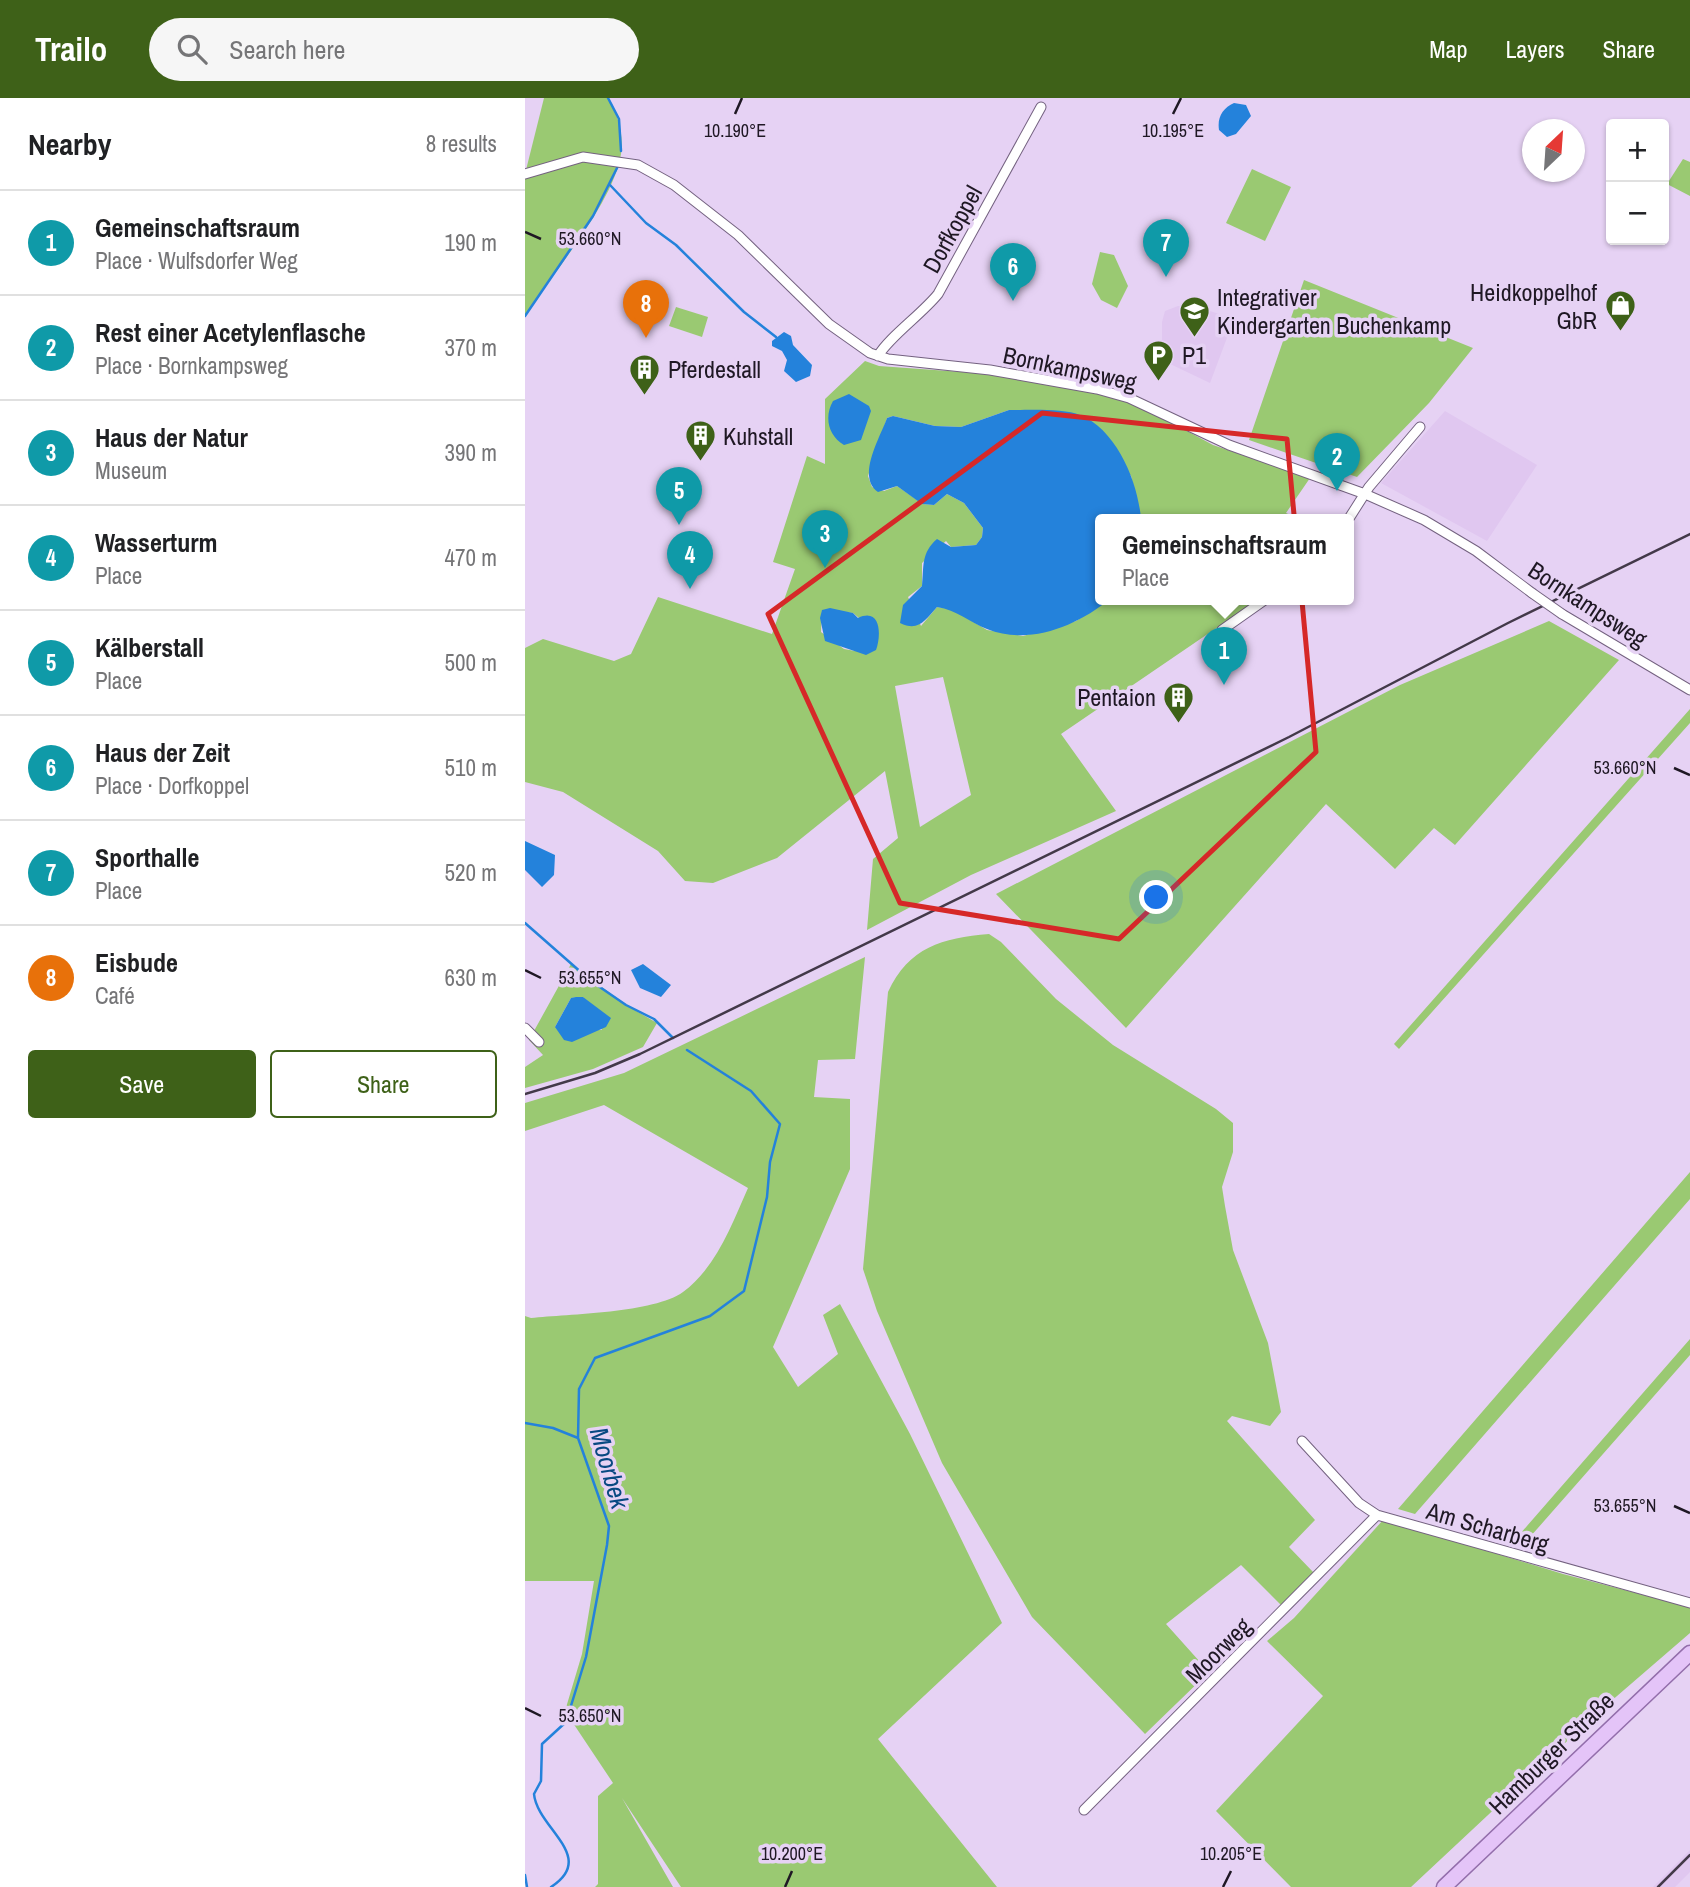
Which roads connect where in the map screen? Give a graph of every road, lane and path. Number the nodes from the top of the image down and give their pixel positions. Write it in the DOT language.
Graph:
graph roads {
  1 [pos="1041,107"];
  2 [pos="525,174"];
  3 [pos="878,356"];
  4 [pos="1420,427"];
  5 [pos="1365,494"];
  6 [pos="1352,514"];
  7 [pos="1257,605"];
  8 [pos="1222,630"];
  9 [pos="1690,690"];
  10 [pos="525,1028"];
  11 [pos="539,1042"];
  12 [pos="1302,1441"];
  13 [pos="1377,1515"];
  14 [pos="1690,1603"];
  15 [pos="1690,1653"];
  16 [pos="1084,1811"];
  17 [pos="1444,1887"];
  1 -- 3 [label="street, Dorfkoppel"];
  2 -- 3 [label="street, Bornkampsweg"];
  3 -- 5 [label="street, Bornkampsweg"];
  4 -- 5 [label="street"];
  5 -- 6 [label="street"];
  5 -- 9 [label="street, Bornkampsweg, bridge"];
  7 -- 8 [label="street"];
  10 -- 11 [label="street"];
  12 -- 13 [label="street, Am Scharberg"];
  13 -- 14 [label="street, Am Scharberg"];
  13 -- 16 [label="street, Moorweg"];
  15 -- 17 [label="main road, Hamburger Straße"];
}
